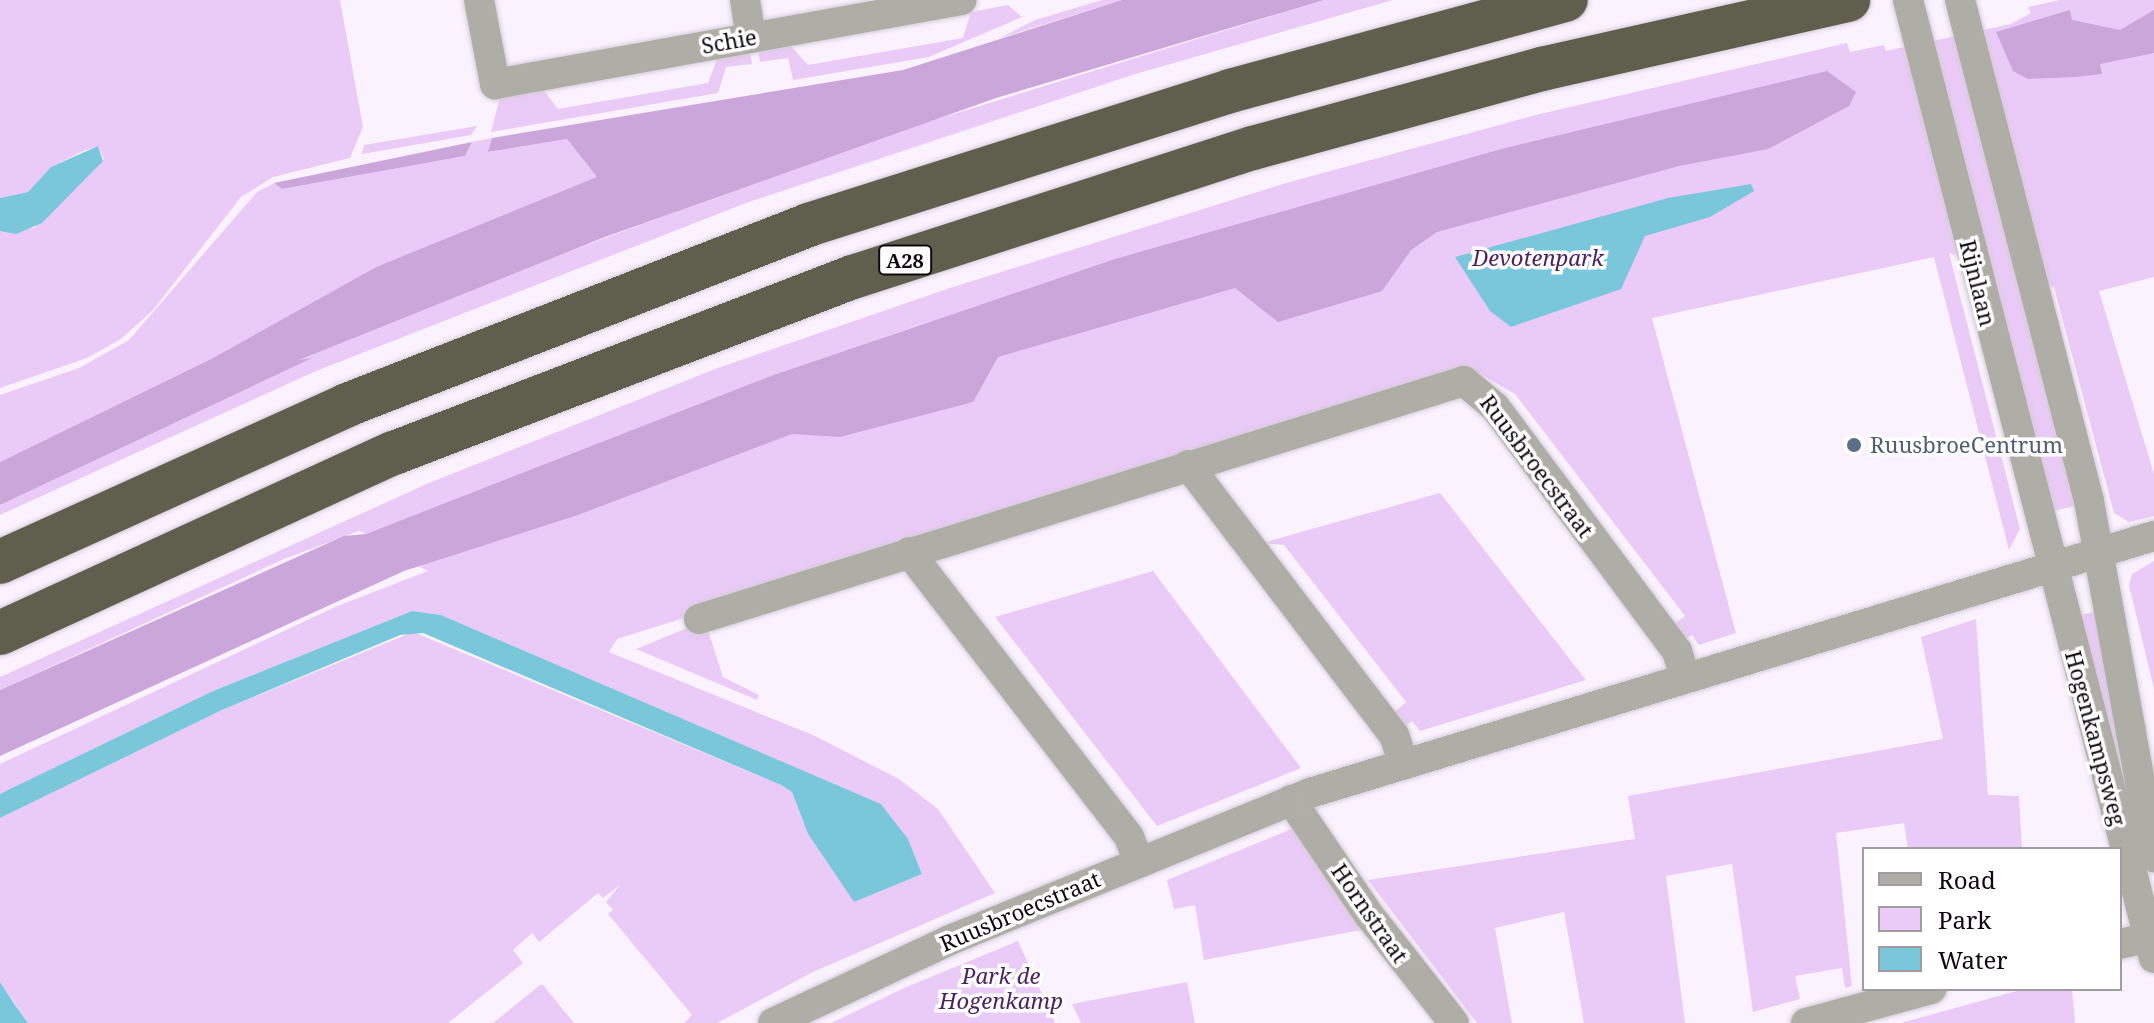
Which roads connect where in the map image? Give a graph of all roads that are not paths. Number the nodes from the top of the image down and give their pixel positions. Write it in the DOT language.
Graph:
graph roads {
  1 [pos="479,0"];
  2 [pos="745,0"];
  3 [pos="962,0"];
  4 [pos="1566,0"];
  5 [pos="1848,0"];
  6 [pos="1908,0"];
  7 [pos="1960,0"];
  8 [pos="751,37"];
  9 [pos="1188,465"];
  10 [pos="2154,536"];
  11 [pos="2098,551"];
  12 [pos="909,552"];
  13 [pos="0,562"];
  14 [pos="2051,565"];
  15 [pos="699,619"];
  16 [pos="0,633"];
  17 [pos="1685,677"];
  18 [pos="1404,764"];
  19 [pos="1291,800"];
  20 [pos="2120,847"];
  21 [pos="2122,854"];
  22 [pos="2154,857"];
  23 [pos="1139,862"];
  24 [pos="2144,944"];
  25 [pos="1924,991"];
  26 [pos="773,1023"];
  27 [pos="1454,1023"];
  28 [pos="1806,1023"];
  1 -- 8 [label="street, Schie"];
  2 -- 8 [label="street"];
  3 -- 8 [label="street, Schie"];
  4 -- 13 [label="highway"];
  5 -- 16 [label="highway, A28"];
  6 -- 14 [label="street, Rijnlaan"];
  7 -- 11 [label="street"];
  9 -- 12 [label="street, Ruusbroecstraat"];
  9 -- 17 [label="street, Ruusbroecstraat"];
  9 -- 18 [label="street"];
  10 -- 11 [label="street, Ruusbroecstraat"];
  11 -- 14 [label="street, Ruusbroecstraat"];
  11 -- 22 [label="street, Hogenkampsweg"];
  12 -- 15 [label="street, Ruusbroecstraat"];
  12 -- 23 [label="street"];
  14 -- 17 [label="street, Ruusbroecstraat"];
  14 -- 20 [label="street, Hogenkampsweg"];
  17 -- 18 [label="street, Ruusbroecstraat"];
  18 -- 19 [label="street, Ruusbroecstraat"];
  19 -- 23 [label="street, Ruusbroecstraat"];
  19 -- 27 [label="street, Hornstraat"];
  21 -- 24 [label="street, Hogenkampsweg"];
  23 -- 26 [label="street, Ruusbroecstraat"];
  25 -- 28 [label="street"];
}
